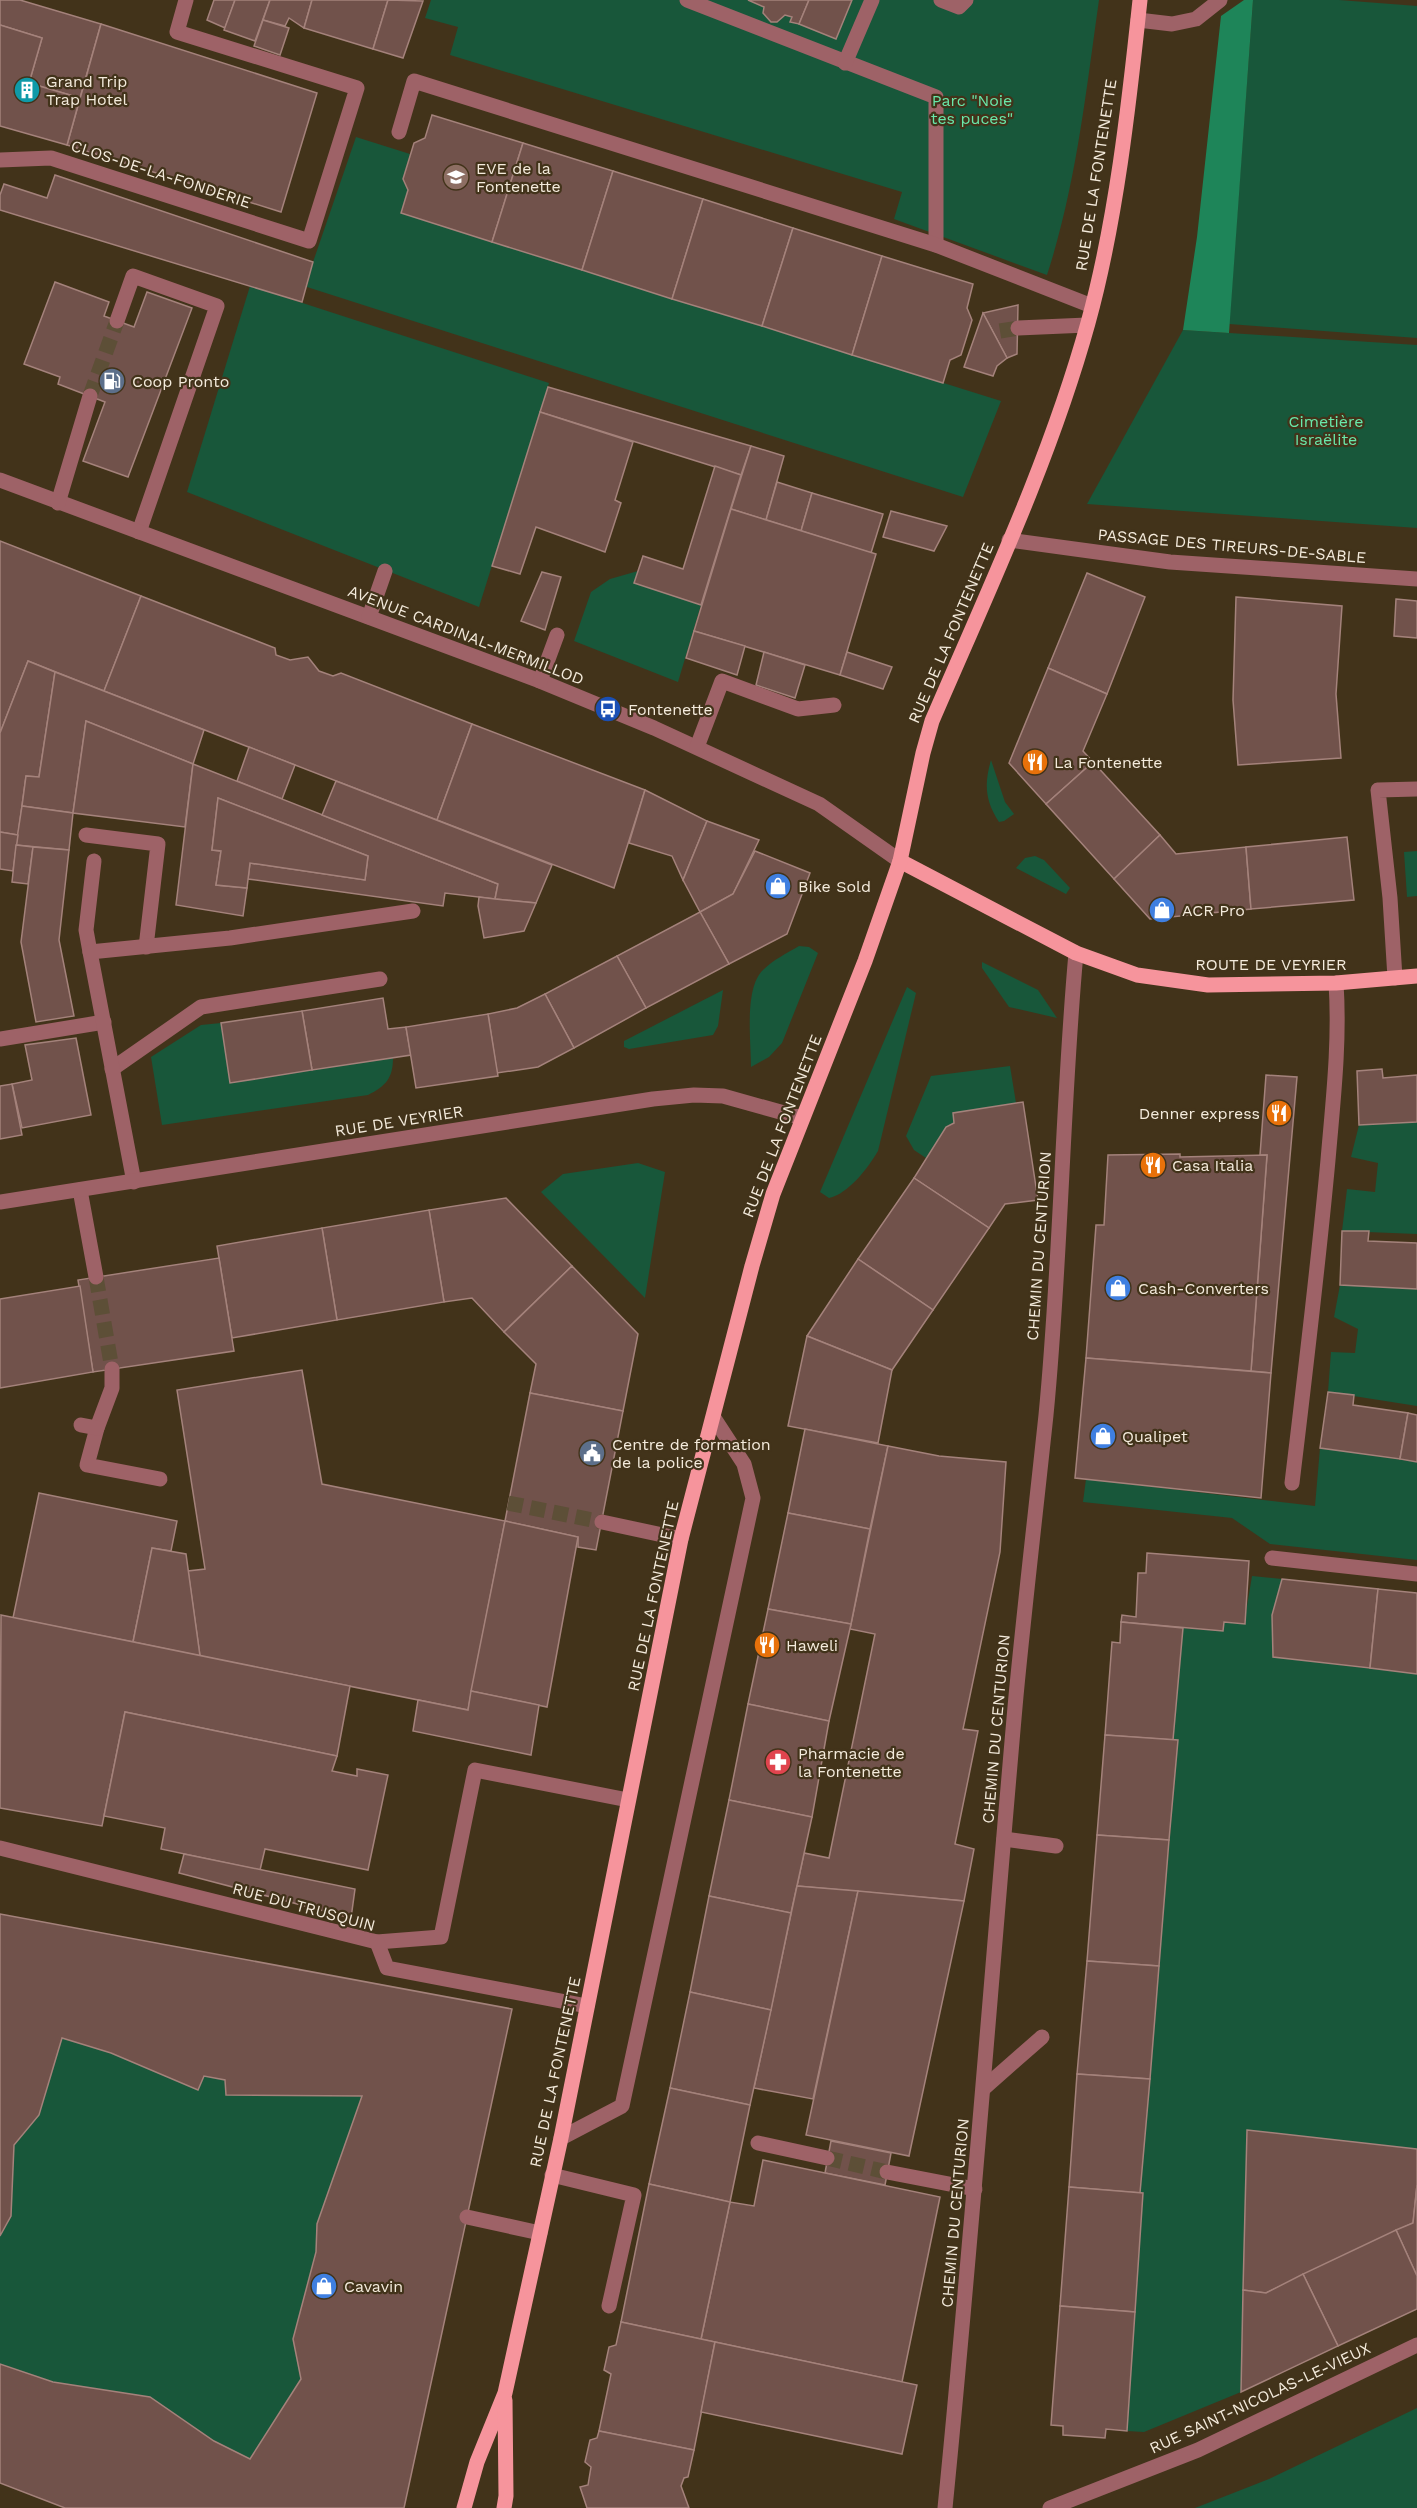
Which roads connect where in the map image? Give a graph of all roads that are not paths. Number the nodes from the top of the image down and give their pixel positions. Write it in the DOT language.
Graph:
graph roads {
  1 [pos="186,0"];
  2 [pos="687,0"];
  3 [pos="872,0"];
  4 [pos="941,0"];
  5 [pos="966,0"];
  6 [pos="1140,0"];
  7 [pos="1220,0"];
  8 [pos="1138,20"];
  9 [pos="845,63"];
  10 [pos="399,132"];
  11 [pos="0,160"];
  12 [pos="936,245"];
  13 [pos="1092,306"];
  14 [pos="117,321"];
  15 [pos="1088,325"];
  16 [pos="1018,328"];
  17 [pos="90,396"];
  18 [pos="0,480"];
  19 [pos="58,503"];
  20 [pos="139,531"];
  21 [pos="1009,540"];
  22 [pos="385,571"];
  23 [pos="1417,579"];
  24 [pos="369,617"];
  25 [pos="558,634"];
  26 [pos="540,681"];
  27 [pos="834,705"];
  28 [pos="697,747"];
  29 [pos="1417,789"];
  30 [pos="86,835"];
  31 [pos="94,861"];
  32 [pos="900,861"];
  33 [pos="413,911"];
  34 [pos="146,947"];
  35 [pos="90,952"];
  36 [pos="1076,953"];
  37 [pos="1417,976"];
  38 [pos="1395,978"];
  39 [pos="380,979"];
  40 [pos="1336,983"];
  41 [pos="104,1022"];
  42 [pos="0,1039"];
  43 [pos="112,1069"];
  44 [pos="802,1118"];
  45 [pos="134,1182"];
  46 [pos="80,1190"];
  47 [pos="0,1202"];
  48 [pos="96,1277"];
  49 [pos="112,1369"];
  50 [pos="714,1418"];
  51 [pos="160,1479"];
  52 [pos="1292,1483"];
  53 [pos="602,1522"];
  54 [pos="681,1539"];
  55 [pos="1272,1558"];
  56 [pos="1417,1574"];
  57 [pos="628,1800"];
  58 [pos="1005,1839"];
  59 [pos="1056,1846"];
  60 [pos="0,1848"];
  61 [pos="377,1942"];
  62 [pos="587,2006"];
  63 [pos="1042,2037"];
  64 [pos="984,2088"];
  65 [pos="561,2138"];
  66 [pos="758,2143"];
  67 [pos="827,2158"];
  68 [pos="887,2172"];
  69 [pos="552,2175"];
  70 [pos="975,2189"];
  71 [pos="467,2217"];
  72 [pos="540,2233"];
  73 [pos="609,2306"];
  74 [pos="1417,2345"];
  75 [pos="505,2393"];
  76 [pos="464,2508"];
  77 [pos="504,2508"];
  78 [pos="945,2508"];
  79 [pos="1050,2508"];
  1 -- 11 [label="street, CLOS-DE-LA-FONDERIE"];
  2 -- 9 [label="street"];
  3 -- 9 [label="street"];
  4 -- 5 [label="street"];
  6 -- 8 [label="main road, RUE DE LA FONTENETTE"];
  7 -- 8 [label="street"];
  8 -- 13 [label="main road, RUE DE LA FONTENETTE"];
  9 -- 12 [label="street"];
  10 -- 12 [label="street"];
  12 -- 13 [label="street"];
  13 -- 15 [label="main road, RUE DE LA FONTENETTE"];
  14 -- 20 [label="street"];
  15 -- 16 [label="street"];
  15 -- 21 [label="main road, RUE DE LA FONTENETTE"];
  17 -- 19 [label="street"];
  18 -- 19 [label="street, AVENUE CARDINAL-MERMILLOD"];
  19 -- 20 [label="street, AVENUE CARDINAL-MERMILLOD"];
  20 -- 24 [label="street, AVENUE CARDINAL-MERMILLOD"];
  21 -- 23 [label="street, PASSAGE DES TIREURS-DE-SABLE"];
  21 -- 32 [label="main road, RUE DE LA FONTENETTE"];
  22 -- 24 [label="street"];
  24 -- 26 [label="street, AVENUE CARDINAL-MERMILLOD"];
  25 -- 26 [label="street"];
  26 -- 28 [label="street, AVENUE CARDINAL-MERMILLOD"];
  27 -- 28 [label="street"];
  28 -- 32 [label="street, AVENUE CARDINAL-MERMILLOD"];
  29 -- 38 [label="street"];
  30 -- 34 [label="street"];
  31 -- 35 [label="street"];
  32 -- 36 [label="main road, ROUTE DE VEYRIER"];
  32 -- 44 [label="main road, RUE DE LA FONTENETTE"];
  33 -- 34 [label="street"];
  34 -- 35 [label="street"];
  35 -- 41 [label="street"];
  36 -- 40 [label="main road, ROUTE DE VEYRIER"];
  36 -- 58 [label="street, CHEMIN DU CENTURION"];
  37 -- 38 [label="main road, ROUTE DE VEYRIER"];
  38 -- 40 [label="main road, ROUTE DE VEYRIER"];
  39 -- 43 [label="street"];
  40 -- 52 [label="street"];
  41 -- 42 [label="street"];
  41 -- 43 [label="street"];
  43 -- 45 [label="street"];
  44 -- 45 [label="street, RUE DE VEYRIER"];
  44 -- 50 [label="main road, RUE DE LA FONTENETTE"];
  45 -- 46 [label="street, RUE DE VEYRIER"];
  46 -- 47 [label="street, RUE DE VEYRIER"];
  46 -- 48 [label="street"];
  49 -- 51 [label="street"];
  50 -- 54 [label="main road, RUE DE LA FONTENETTE"];
  50 -- 65 [label="street"];
  53 -- 54 [label="street"];
  54 -- 57 [label="main road, RUE DE LA FONTENETTE"];
  55 -- 56 [label="street"];
  57 -- 61 [label="street"];
  57 -- 62 [label="main road, RUE DE LA FONTENETTE"];
  58 -- 59 [label="street"];
  58 -- 64 [label="street, CHEMIN DU CENTURION"];
  60 -- 61 [label="street, RUE DU TRUSQUIN"];
  61 -- 62 [label="street, RUE DU TRUSQUIN"];
  62 -- 65 [label="main road, RUE DE LA FONTENETTE"];
  63 -- 64 [label="street"];
  64 -- 70 [label="street, CHEMIN DU CENTURION"];
  65 -- 69 [label="main road, RUE DE LA FONTENETTE"];
  66 -- 67 [label="street"];
  68 -- 70 [label="street"];
  69 -- 72 [label="main road, RUE DE LA FONTENETTE"];
  69 -- 73 [label="street"];
  70 -- 78 [label="street, CHEMIN DU CENTURION"];
  71 -- 72 [label="street"];
  72 -- 75 [label="main road, RUE DE LA FONTENETTE"];
  74 -- 79 [label="street, RUE SAINT-NICOLAS-LE-VIEUX"];
  75 -- 76 [label="main road, RUE DE LA FONTENETTE"];
  75 -- 77 [label="main road, RUE DE LA FONTENETTE"];
}
